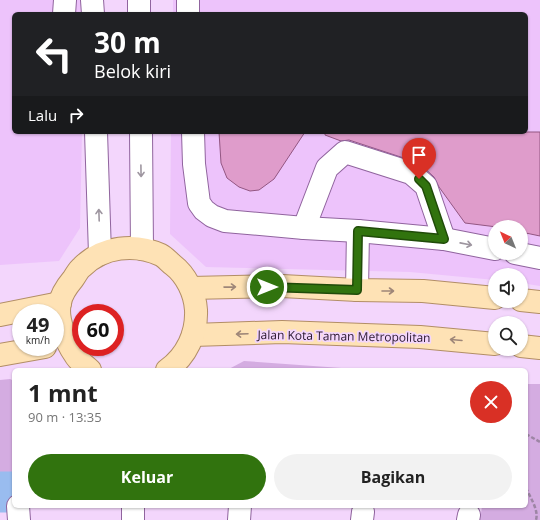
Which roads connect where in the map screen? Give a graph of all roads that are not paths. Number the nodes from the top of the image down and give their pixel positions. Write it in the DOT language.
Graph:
graph roads {
  1 [pos="64,0"];
  2 [pos="92,0"];
  3 [pos="139,0"];
  4 [pos="188,0"];
  5 [pos="64,12"];
  6 [pos="93,12"];
  7 [pos="139,12"];
  8 [pos="188,12"];
  9 [pos="96,134"];
  10 [pos="141,134"];
  11 [pos="193,134"];
  12 [pos="304,228"];
  13 [pos="358,231"];
  14 [pos="444,239"];
  15 [pos="488,248"];
  16 [pos="142,249"];
  17 [pos="100,254"];
  18 [pos="528,256"];
  19 [pos="540,258"];
  20 [pos="191,288"];
  21 [pos="357,290"];
  22 [pos="488,297"];
  23 [pos="528,301"];
  24 [pos="540,302"];
  25 [pos="60,303"];
  26 [pos="0,315"];
  27 [pos="193,336"];
  28 [pos="488,343"];
  29 [pos="64,346"];
  30 [pos="528,347"];
  31 [pos="540,348"];
  32 [pos="12,353"];
  33 [pos="0,355"];
  34 [pos="88,368"];
  35 [pos="169,368"];
  36 [pos="18,508"];
  37 [pos="133,508"];
  38 [pos="240,508"];
  39 [pos="19,520"];
  40 [pos="133,520"];
  41 [pos="239,520"];
  1 -- 5 [label="street"];
  2 -- 6 [label="street"];
  3 -- 7 [label="street"];
  4 -- 8 [label="street"];
  17 -- 9 [label="street, one-way"];
  10 -- 16 [label="street, one-way"];
  11 -- 12 [label="street"];
  12 -- 13 [label="street"];
  12 -- 14 [label="street"];
  13 -- 14 [label="street"];
  13 -- 21 [label="street"];
  14 -- 15 [label="street, one-way"];
  16 -- 17 [label="main road"];
  16 -- 20 [label="main road"];
  17 -- 25 [label="main road"];
  18 -- 19 [label="street"];
  20 -- 21 [label="main road, one-way"];
  20 -- 27 [label="main road"];
  21 -- 22 [label="main road, one-way"];
  23 -- 24 [label="main road"];
  25 -- 26 [label="main road"];
  28 -- 27 [label="main road, Jalan Kota Taman Metropolitan, one-way"];
  27 -- 35 [label="main road"];
  29 -- 34 [label="main road"];
  30 -- 31 [label="main road"];
  32 -- 33 [label="main road"];
  36 -- 39 [label="street"];
  37 -- 40 [label="street"];
  38 -- 41 [label="street"];
}
